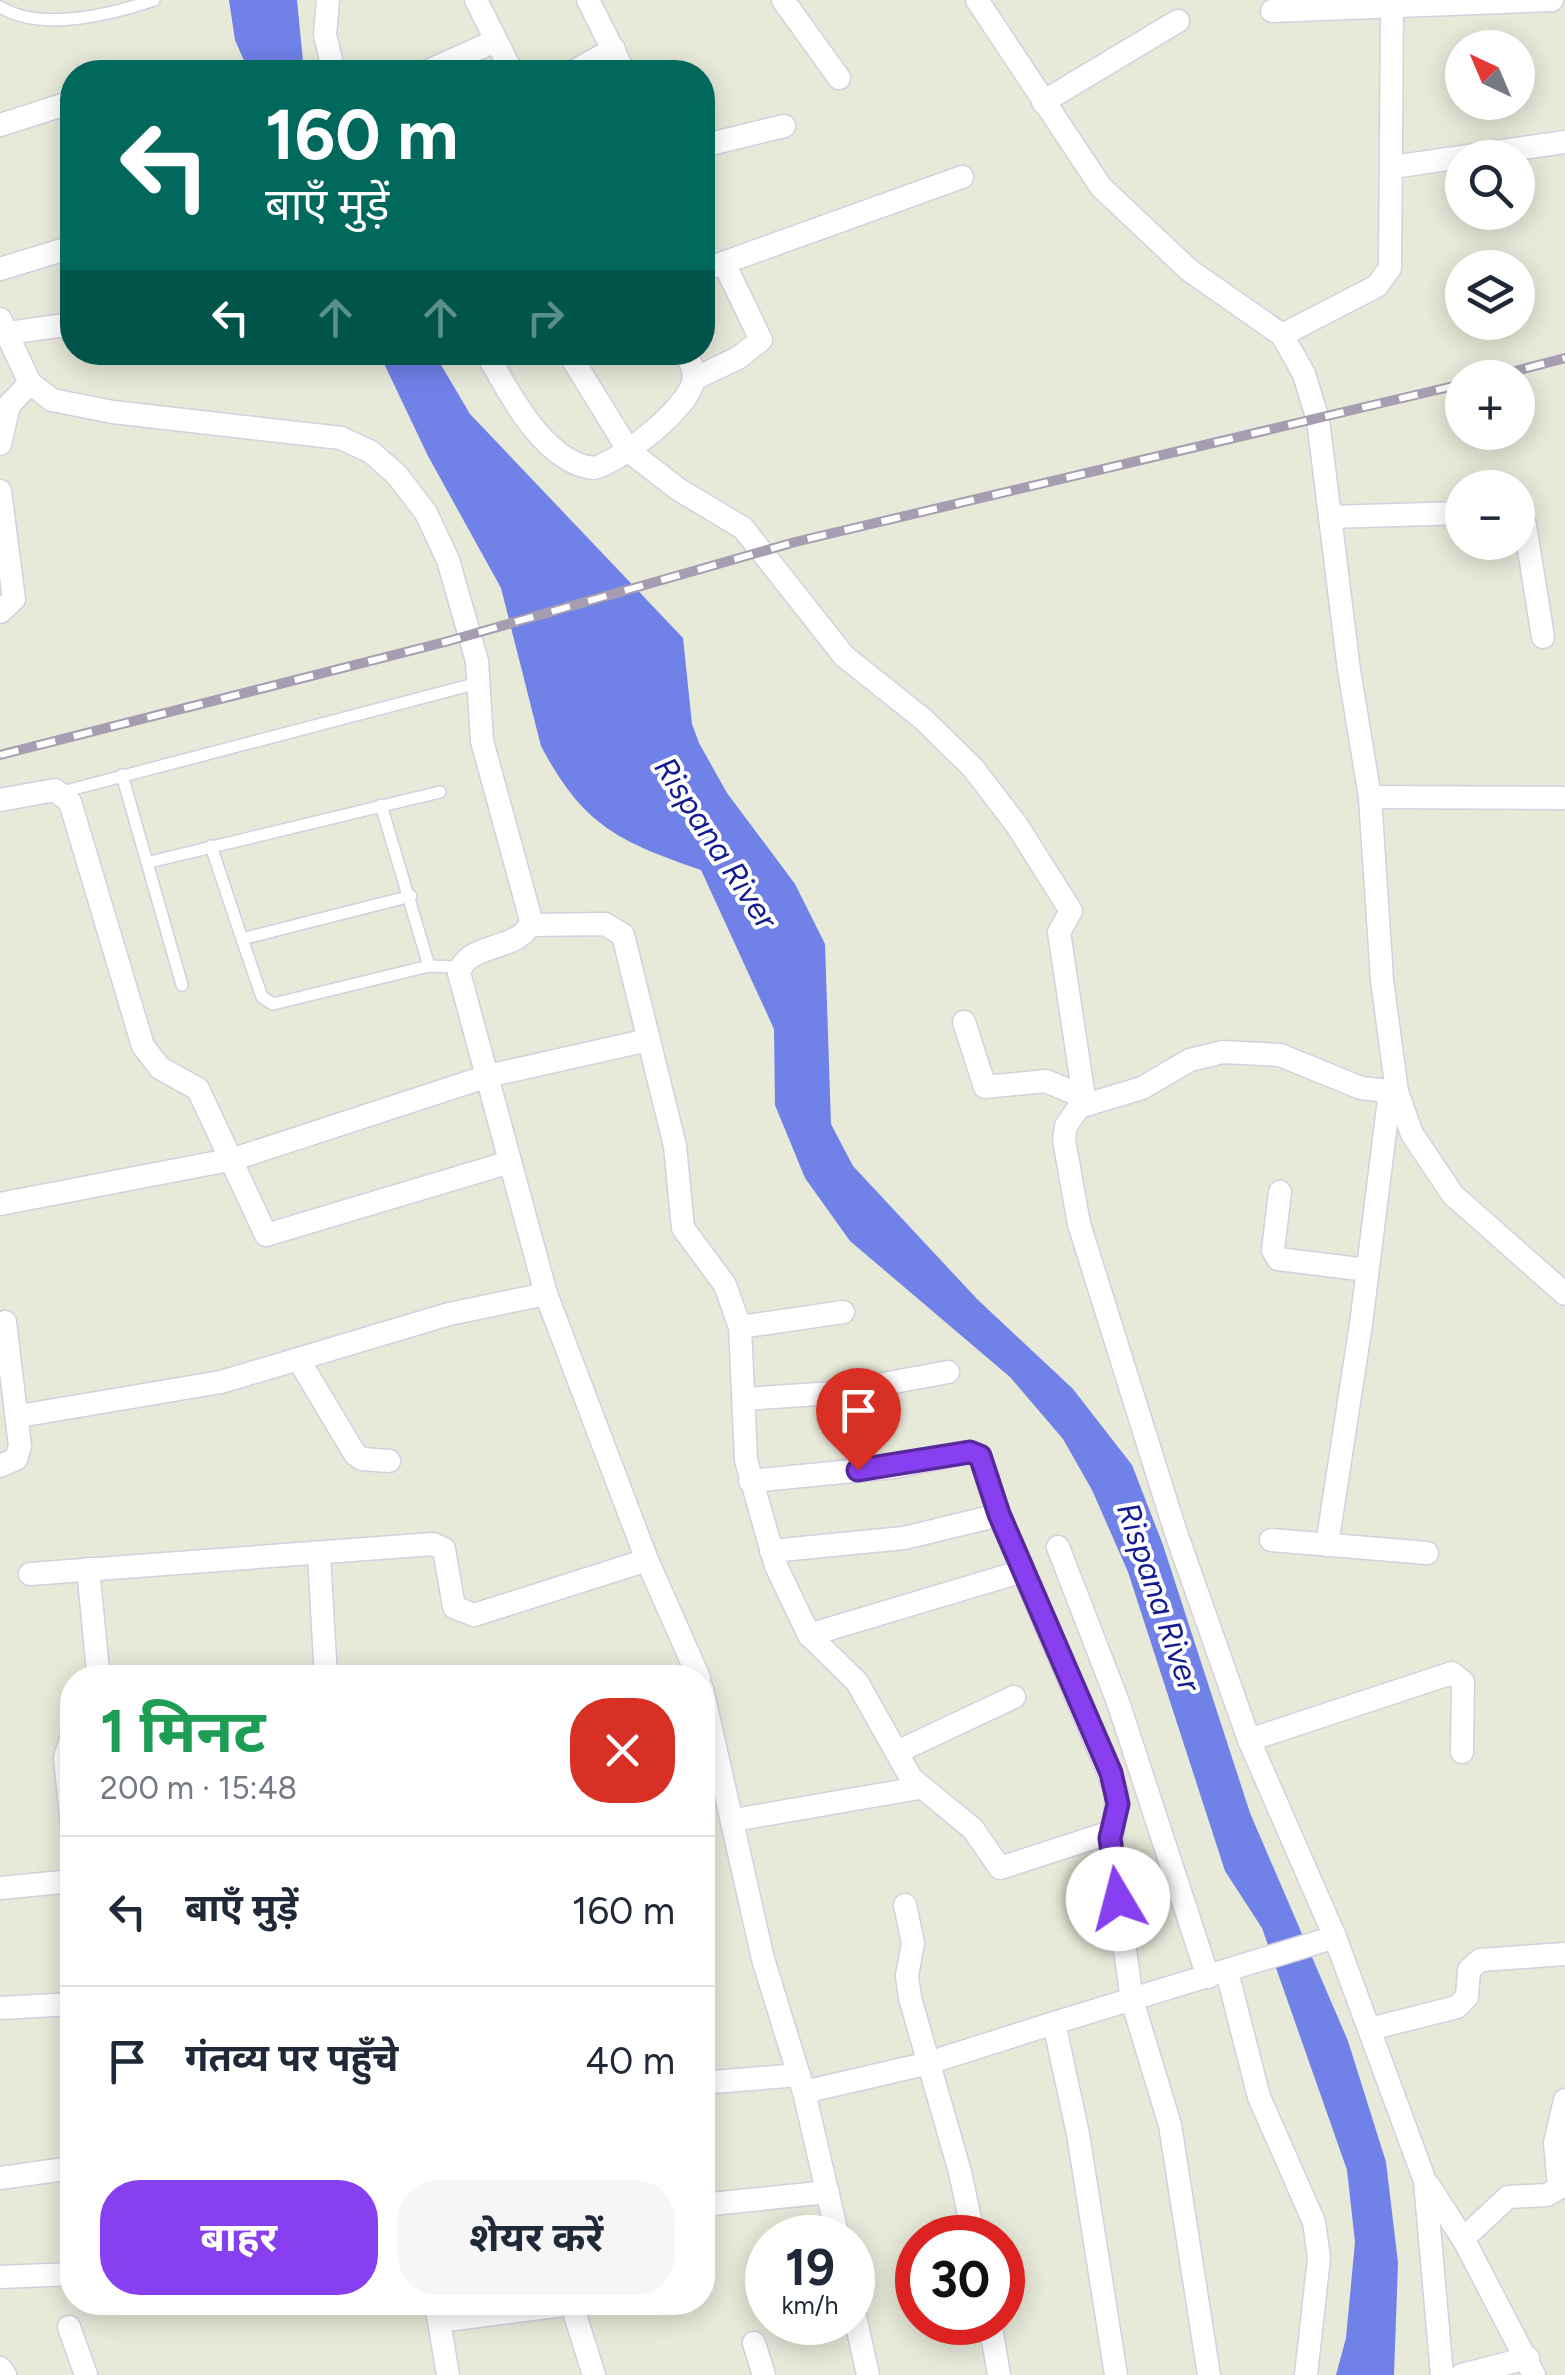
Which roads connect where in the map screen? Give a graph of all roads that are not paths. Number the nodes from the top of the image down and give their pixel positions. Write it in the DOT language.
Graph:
graph roads {
  1 [pos="154,0"];
  2 [pos="328,0"];
  3 [pos="476,0"];
  4 [pos="588,0"];
  5 [pos="783,0"];
  6 [pos="977,0"];
  7 [pos="1552,0"];
  8 [pos="0,7"];
  9 [pos="1392,8"];
  10 [pos="1272,11"];
  11 [pos="1178,21"];
  12 [pos="495,41"];
  13 [pos="614,49"];
  14 [pos="331,60"];
  15 [pos="453,60"];
  16 [pos="505,60"];
  17 [pos="595,60"];
  18 [pos="619,60"];
  19 [pos="839,78"];
  20 [pos="1043,102"];
  21 [pos="60,106"];
  22 [pos="0,125"];
  23 [pos="784,126"];
  24 [pos="1565,142"];
  25 [pos="715,143"];
  26 [pos="1393,167"];
  27 [pos="962,177"];
  28 [pos="60,251"];
  29 [pos="715,263"];
  30 [pos="715,265"];
  31 [pos="0,269"];
  32 [pos="60,325"];
  33 [pos="2,328"];
  34 [pos="1282,335"];
  35 [pos="495,365"];
  36 [pos="576,365"];
  37 [pos="690,365"];
  38 [pos="694,378"];
  39 [pos="30,383"];
  40 [pos="0,444"];
  41 [pos="628,450"];
  42 [pos="0,491"];
  43 [pos="1445,514"];
  44 [pos="1330,517"];
  45 [pos="1531,560"];
  46 [pos="0,612"];
  47 [pos="1543,637"];
  48 [pos="478,682"];
  49 [pos="122,775"];
  50 [pos="62,792"];
  51 [pos="440,792"];
  52 [pos="1370,797"];
  53 [pos="1565,798"];
  54 [pos="0,800"];
  55 [pos="381,804"];
  56 [pos="212,846"];
  57 [pos="150,862"];
  58 [pos="411,896"];
  59 [pos="530,926"];
  60 [pos="242,939"];
  61 [pos="429,966"];
  62 [pos="460,967"];
  63 [pos="182,985"];
  64 [pos="964,1022"];
  65 [pos="648,1040"];
  66 [pos="488,1076"];
  67 [pos="1393,1091"];
  68 [pos="1085,1101"];
  69 [pos="234,1159"];
  70 [pos="510,1162"];
  71 [pos="1280,1192"];
  72 [pos="0,1204"];
  73 [pos="1367,1270"];
  74 [pos="546,1294"];
  75 [pos="1565,1294"];
  76 [pos="843,1312"];
  77 [pos="5,1322"];
  78 [pos="740,1327"];
  79 [pos="300,1362"];
  80 [pos="948,1372"];
  81 [pos="744,1399"];
  82 [pos="19,1416"];
  83 [pos="389,1461"];
  84 [pos="0,1466"];
  85 [pos="750,1482"];
  86 [pos="999,1514"];
  87 [pos="1272,1540"];
  88 [pos="1327,1545"];
  89 [pos="1058,1546"];
  90 [pos="771,1550"];
  91 [pos="1427,1553"];
  92 [pos="319,1555"];
  93 [pos="647,1560"];
  94 [pos="88,1569"];
  95 [pos="1023,1570"];
  96 [pos="30,1574"];
  97 [pos="810,1634"];
  98 [pos="97,1665"];
  99 [pos="325,1665"];
  100 [pos="693,1665"];
  101 [pos="1014,1697"];
  102 [pos="1250,1740"];
  103 [pos="715,1742"];
  104 [pos="897,1752"];
  105 [pos="1462,1752"];
  106 [pos="920,1788"];
  107 [pos="734,1820"];
  108 [pos="1111,1832"];
  109 [pos="60,1882"];
  110 [pos="0,1888"];
  111 [pos="905,1905"];
  112 [pos="1326,1939"];
  113 [pos="1565,1954"];
  114 [pos="1218,1974"];
  115 [pos="1132,2000"];
  116 [pos="60,2005"];
  117 [pos="0,2008"];
  118 [pos="1054,2023"];
  119 [pos="1370,2029"];
  120 [pos="926,2064"];
  121 [pos="715,2083"];
  122 [pos="802,2083"];
  123 [pos="1565,2100"];
  124 [pos="60,2170"];
  125 [pos="0,2178"];
  126 [pos="1425,2181"];
  127 [pos="828,2192"];
  128 [pos="715,2204"];
  129 [pos="833,2215"];
  130 [pos="969,2215"];
  131 [pos="1463,2239"];
  132 [pos="60,2275"];
  133 [pos="0,2278"];
  134 [pos="438,2315"];
  135 [pos="575,2315"];
  136 [pos="68,2327"];
  137 [pos="755,2345"];
  138 [pos="861,2345"];
  139 [pos="994,2345"];
  140 [pos="1531,2367"];
  141 [pos="0,2368"];
  142 [pos="5,2375"];
  143 [pos="86,2375"];
  144 [pos="448,2375"];
  145 [pos="594,2375"];
  146 [pos="764,2375"];
  147 [pos="868,2375"];
  148 [pos="999,2375"];
  149 [pos="1116,2375"];
  150 [pos="1209,2375"];
  151 [pos="1306,2375"];
  152 [pos="1442,2375"];
  153 [pos="1462,2375"];
  1 -- 8 [label="lane"];
  2 -- 14 [label="street"];
  3 -- 12 [label="street"];
  4 -- 13 [label="street"];
  5 -- 19 [label="street"];
  6 -- 20 [label="street"];
  7 -- 9 [label="street"];
  9 -- 10 [label="street"];
  9 -- 26 [label="street"];
  11 -- 20 [label="street"];
  12 -- 15 [label="street"];
  12 -- 16 [label="street"];
  13 -- 17 [label="street"];
  13 -- 18 [label="street"];
  20 -- 34 [label="street"];
  21 -- 22 [label="street"];
  23 -- 25 [label="street"];
  24 -- 26 [label="street"];
  26 -- 34 [label="street"];
  27 -- 29 [label="street"];
  28 -- 31 [label="street"];
  30 -- 38 [label="street"];
  32 -- 33 [label="street"];
  33 -- 39 [label="street"];
  34 -- 44 [label="street"];
  35 -- 41 [label="street"];
  36 -- 41 [label="street"];
  37 -- 38 [label="street"];
  38 -- 41 [label="street"];
  39 -- 40 [label="street"];
  39 -- 48 [label="street"];
  41 -- 68 [label="street"];
  42 -- 46 [label="street"];
  43 -- 44 [label="street"];
  44 -- 52 [label="street"];
  45 -- 47 [label="street"];
  48 -- 49 [label="lane"];
  48 -- 59 [label="street"];
  49 -- 50 [label="lane"];
  49 -- 57 [label="lane"];
  50 -- 54 [label="street"];
  50 -- 69 [label="street"];
  51 -- 55 [label="lane"];
  52 -- 53 [label="street"];
  52 -- 67 [label="street"];
  55 -- 56 [label="lane"];
  55 -- 58 [label="lane"];
  56 -- 57 [label="lane"];
  56 -- 60 [label="lane"];
  57 -- 63 [label="lane"];
  58 -- 60 [label="lane"];
  58 -- 61 [label="lane"];
  59 -- 62 [label="street"];
  59 -- 65 [label="street"];
  60 -- 61 [label="lane"];
  61 -- 62 [label="lane"];
  62 -- 66 [label="street"];
  64 -- 68 [label="street"];
  65 -- 66 [label="street"];
  65 -- 78 [label="street"];
  66 -- 69 [label="street"];
  66 -- 70 [label="street"];
  67 -- 68 [label="street"];
  67 -- 73 [label="street"];
  67 -- 75 [label="street"];
  68 -- 102 [label="street"];
  69 -- 70 [label="street"];
  69 -- 72 [label="street"];
  70 -- 74 [label="street"];
  71 -- 73 [label="street"];
  73 -- 88 [label="street"];
  74 -- 79 [label="street"];
  74 -- 93 [label="street"];
  76 -- 78 [label="street"];
  77 -- 82 [label="street"];
  78 -- 81 [label="street"];
  79 -- 82 [label="street"];
  79 -- 83 [label="street"];
  80 -- 81 [label="street"];
  81 -- 85 [label="street"];
  82 -- 84 [label="street"];
  85 -- 86 [label="street"];
  85 -- 90 [label="street"];
  86 -- 90 [label="street"];
  86 -- 95 [label="street"];
  87 -- 88 [label="street"];
  88 -- 91 [label="street"];
  89 -- 114 [label="street"];
  90 -- 97 [label="street"];
  92 -- 93 [label="street"];
  92 -- 94 [label="street"];
  92 -- 99 [label="street"];
  93 -- 100 [label="street"];
  94 -- 96 [label="street"];
  94 -- 98 [label="street"];
  95 -- 97 [label="street"];
  95 -- 108 [label="street"];
  97 -- 104 [label="street"];
  101 -- 104 [label="street"];
  102 -- 105 [label="street"];
  102 -- 112 [label="street"];
  103 -- 107 [label="street"];
  104 -- 106 [label="street"];
  106 -- 107 [label="street"];
  106 -- 108 [label="street"];
  107 -- 122 [label="street"];
  108 -- 115 [label="street"];
  109 -- 110 [label="street"];
  111 -- 120 [label="street"];
  112 -- 114 [label="street"];
  112 -- 119 [label="street"];
  113 -- 119 [label="street"];
  114 -- 115 [label="street"];
  114 -- 151 [label="street"];
  115 -- 118 [label="street"];
  115 -- 150 [label="street"];
  116 -- 117 [label="street"];
  118 -- 120 [label="street"];
  118 -- 149 [label="street"];
  119 -- 126 [label="street"];
  120 -- 122 [label="street"];
  120 -- 130 [label="street"];
  121 -- 122 [label="street"];
  122 -- 127 [label="street"];
  123 -- 131 [label="street"];
  124 -- 125 [label="street"];
  126 -- 131 [label="street"];
  126 -- 152 [label="street"];
  127 -- 128 [label="street"];
  127 -- 129 [label="street"];
  131 -- 140 [label="street"];
  132 -- 133 [label="street"];
  134 -- 144 [label="street"];
  135 -- 145 [label="street"];
  136 -- 143 [label="street"];
  137 -- 146 [label="street"];
  138 -- 147 [label="street"];
  139 -- 148 [label="street"];
  140 -- 153 [label="street"];
  141 -- 142 [label="street"];
}
